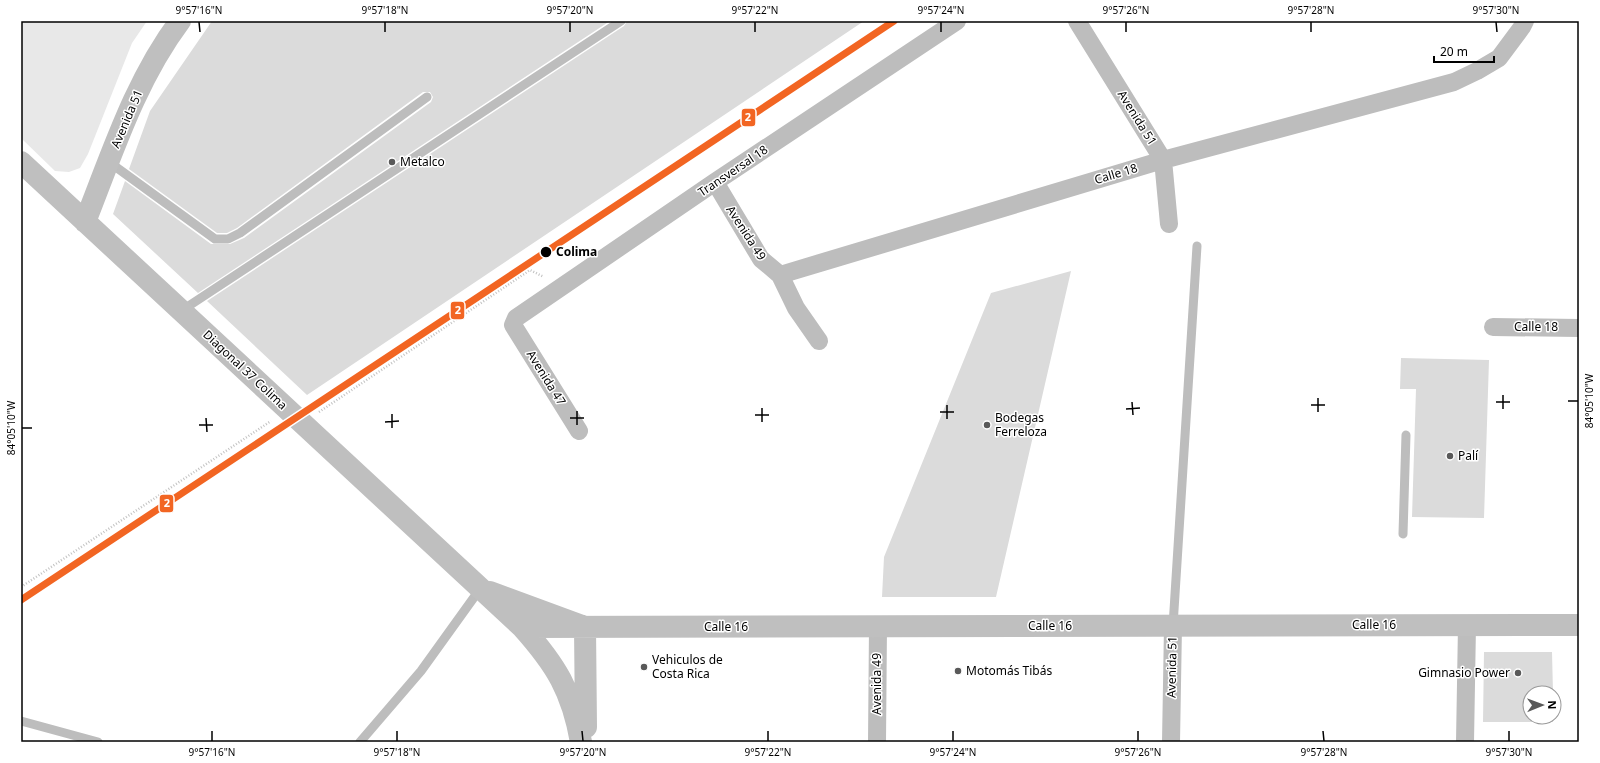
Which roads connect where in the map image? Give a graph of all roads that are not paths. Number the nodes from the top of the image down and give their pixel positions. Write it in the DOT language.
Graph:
graph roads {
  1 [pos="180,21"];
  2 [pos="958,21"];
  3 [pos="1078,21"];
  4 [pos="1524,21"];
  5 [pos="615,23"];
  6 [pos="427,97"];
  7 [pos="1163,160"];
  8 [pos="21,162"];
  9 [pos="109,162"];
  10 [pos="715,182"];
  11 [pos="85,222"];
  12 [pos="1169,224"];
  13 [pos="1197,246"];
  14 [pos="780,275"];
  15 [pos="181,311"];
  16 [pos="513,325"];
  17 [pos="1493,327"];
  18 [pos="1579,328"];
  19 [pos="819,341"];
  20 [pos="579,431"];
  21 [pos="1406,435"];
  22 [pos="1404,534"];
  23 [pos="480,589"];
  24 [pos="1467,625"];
  25 [pos="1579,625"];
  26 [pos="878,626"];
  27 [pos="1173,626"];
  28 [pos="522,627"];
  29 [pos="585,627"];
  30 [pos="21,721"];
  31 [pos="98,742"];
  32 [pos="360,742"];
  33 [pos="580,742"];
  34 [pos="586,742"];
  35 [pos="877,742"];
  36 [pos="1171,742"];
  37 [pos="1465,742"];
  1 -- 9 [label="street, Avenida 51"];
  2 -- 10 [label="street, Transversal 18"];
  3 -- 7 [label="street, Avenida 51"];
  4 -- 7 [label="street, Calle 18"];
  5 -- 15 [label="lane"];
  6 -- 9 [label="lane"];
  7 -- 12 [label="street, Avenida 51"];
  7 -- 14 [label="street, Calle 18"];
  8 -- 11 [label="street, Diagonal 37 Colima"];
  9 -- 11 [label="street, Avenida 51"];
  10 -- 14 [label="street, Avenida 49"];
  10 -- 16 [label="street, Transversal 18"];
  11 -- 15 [label="street, Diagonal 37 Colima"];
  13 -- 27 [label="lane, Avenida 51"];
  14 -- 19 [label="street, Avenida 49"];
  15 -- 23 [label="street, Diagonal 37 Colima"];
  16 -- 20 [label="street, Avenida 47"];
  17 -- 18 [label="street, Calle 18"];
  21 -- 22 [label="lane"];
  23 -- 28 [label="street, Diagonal 37 Colima"];
  23 -- 29 [label="street"];
  23 -- 32 [label="lane"];
  24 -- 25 [label="street, Calle 16"];
  24 -- 27 [label="street, Calle 16"];
  24 -- 37 [label="street"];
  26 -- 27 [label="street, Calle 16"];
  26 -- 29 [label="street, Calle 16"];
  26 -- 35 [label="street, Avenida 49"];
  27 -- 36 [label="street, Avenida 51"];
  28 -- 29 [label="street, Calle 16"];
  28 -- 33 [label="street, Diagonal 37 Colima"];
  29 -- 34 [label="street"];
  30 -- 31 [label="lane"];
}
